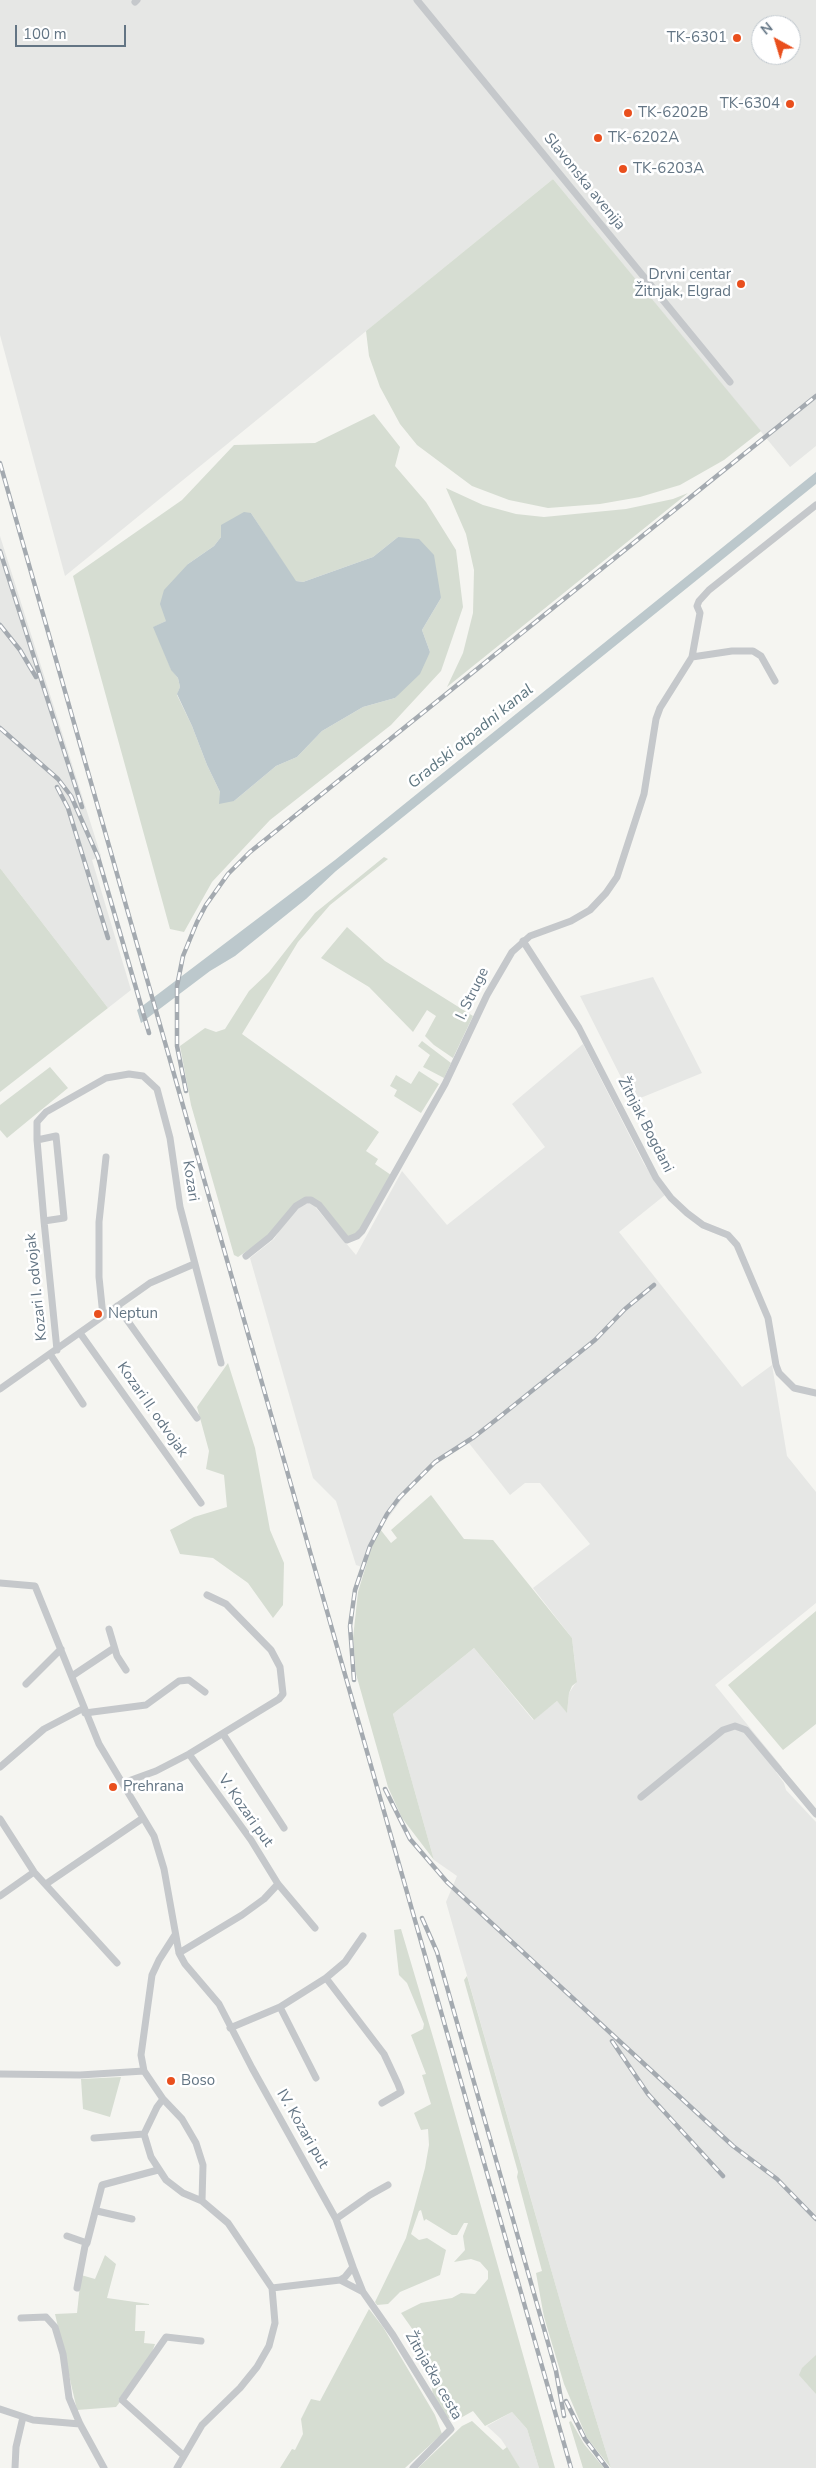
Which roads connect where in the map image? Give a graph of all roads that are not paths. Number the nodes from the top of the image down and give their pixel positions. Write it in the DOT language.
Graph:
graph roads {
  1 [pos="417,0"];
  2 [pos="730,382"];
  3 [pos="816,505"];
  4 [pos="692,657"];
  5 [pos="775,681"];
  6 [pos="523,941"];
  7 [pos="37,1140"];
  8 [pos="106,1157"];
  9 [pos="44,1221"];
  10 [pos="246,1256"];
  11 [pos="194,1264"];
  12 [pos="117,1306"];
  13 [pos="103,1316"];
  14 [pos="80,1333"];
  15 [pos="53,1352"];
  16 [pos="221,1363"];
  17 [pos="0,1389"];
  18 [pos="816,1393"];
  19 [pos="83,1404"];
  20 [pos="197,1418"];
  21 [pos="201,1504"];
  22 [pos="0,1582"];
  23 [pos="207,1594"];
  24 [pos="109,1629"];
  25 [pos="114,1648"];
  26 [pos="61,1649"];
  27 [pos="126,1670"];
  28 [pos="72,1676"];
  29 [pos="26,1684"];
  30 [pos="205,1692"];
  31 [pos="84,1710"];
  32 [pos="223,1734"];
  33 [pos="189,1754"];
  34 [pos="0,1766"];
  35 [pos="123,1783"];
  36 [pos="641,1797"];
  37 [pos="816,1814"];
  38 [pos="143,1818"];
  39 [pos="0,1819"];
  40 [pos="284,1828"];
  41 [pos="34,1872"];
  42 [pos="46,1884"];
  43 [pos="278,1884"];
  44 [pos="0,1896"];
  45 [pos="315,1928"];
  46 [pos="175,1935"];
  47 [pos="363,1936"];
  48 [pos="179,1953"];
  49 [pos="117,1963"];
  50 [pos="326,1978"];
  51 [pos="280,2007"];
  52 [pos="230,2028"];
  53 [pos="144,2072"];
  54 [pos="0,2074"];
  55 [pos="316,2078"];
  56 [pos="163,2100"];
  57 [pos="382,2103"];
  58 [pos="144,2134"];
  59 [pos="94,2138"];
  60 [pos="158,2170"];
  61 [pos="388,2185"];
  62 [pos="202,2200"];
  63 [pos="97,2211"];
  64 [pos="132,2219"];
  65 [pos="336,2219"];
  66 [pos="67,2236"];
  67 [pos="87,2244"];
  68 [pos="353,2267"];
  69 [pos="340,2280"];
  70 [pos="77,2288"];
  71 [pos="272,2288"];
  72 [pos="363,2292"];
  73 [pos="21,2318"];
  74 [pos="201,2341"];
  75 [pos="0,2409"];
  76 [pos="23,2417"];
  77 [pos="80,2424"];
  78 [pos="183,2455"];
  79 [pos="15,2468"];
  80 [pos="104,2468"];
  81 [pos="177,2468"];
  82 [pos="413,2468"];
  1 -- 2 [label="street, Slavonska avenija"];
  3 -- 4 [label="street, I. Struge"];
  4 -- 5 [label="street"];
  4 -- 6 [label="street, I. Struge"];
  6 -- 10 [label="street, I. Struge"];
  6 -- 18 [label="street, Žitnjak Bogdani"];
  7 -- 9 [label="street, Kozari I. odvojak"];
  7 -- 9 [label="street, Kozari I. odvojak"];
  7 -- 11 [label="street, Kozari"];
  8 -- 13 [label="street"];
  9 -- 15 [label="street, Kozari I. odvojak"];
  11 -- 12 [label="street"];
  11 -- 16 [label="street, Kozari"];
  12 -- 13 [label="street"];
  12 -- 20 [label="street"];
  13 -- 14 [label="street"];
  14 -- 15 [label="street"];
  14 -- 21 [label="street, Kozari II. odvojak"];
  15 -- 17 [label="street"];
  15 -- 19 [label="street"];
  22 -- 26 [label="street, IV. Kozari put"];
  23 -- 32 [label="street"];
  24 -- 25 [label="street"];
  25 -- 27 [label="street"];
  25 -- 28 [label="street"];
  26 -- 28 [label="street, IV. Kozari put"];
  26 -- 29 [label="street"];
  28 -- 31 [label="street, IV. Kozari put"];
  30 -- 31 [label="street"];
  31 -- 34 [label="street"];
  31 -- 35 [label="street, IV. Kozari put"];
  32 -- 33 [label="street"];
  32 -- 40 [label="street, V. Kozari put"];
  33 -- 35 [label="street"];
  33 -- 43 [label="street, V. Kozari put"];
  35 -- 38 [label="street, IV. Kozari put"];
  36 -- 37 [label="street"];
  38 -- 42 [label="street"];
  38 -- 46 [label="street, IV. Kozari put"];
  39 -- 41 [label="street"];
  41 -- 42 [label="street"];
  41 -- 44 [label="street"];
  42 -- 49 [label="street"];
  43 -- 45 [label="street, V. Kozari put"];
  43 -- 48 [label="street"];
  46 -- 48 [label="street, IV. Kozari put"];
  46 -- 53 [label="street"];
  47 -- 50 [label="street"];
  48 -- 52 [label="street, IV. Kozari put"];
  50 -- 51 [label="street"];
  50 -- 57 [label="street"];
  51 -- 52 [label="street"];
  51 -- 55 [label="street"];
  52 -- 65 [label="street, IV. Kozari put"];
  53 -- 54 [label="street"];
  53 -- 56 [label="street"];
  56 -- 58 [label="street"];
  56 -- 62 [label="street"];
  58 -- 59 [label="street"];
  58 -- 60 [label="street"];
  60 -- 62 [label="street"];
  60 -- 63 [label="street"];
  61 -- 65 [label="street"];
  62 -- 71 [label="street"];
  63 -- 64 [label="street"];
  63 -- 67 [label="street"];
  65 -- 68 [label="street, IV. Kozari put"];
  66 -- 67 [label="street"];
  67 -- 70 [label="street"];
  68 -- 69 [label="street"];
  68 -- 72 [label="street, IV. Kozari put"];
  69 -- 71 [label="street"];
  69 -- 72 [label="street"];
  71 -- 78 [label="street"];
  72 -- 82 [label="street, Žitnjačka cesta"];
  73 -- 77 [label="street"];
  74 -- 78 [label="street"];
  75 -- 76 [label="street"];
  76 -- 77 [label="street"];
  76 -- 79 [label="street"];
  77 -- 80 [label="street"];
  78 -- 81 [label="street"];
}
